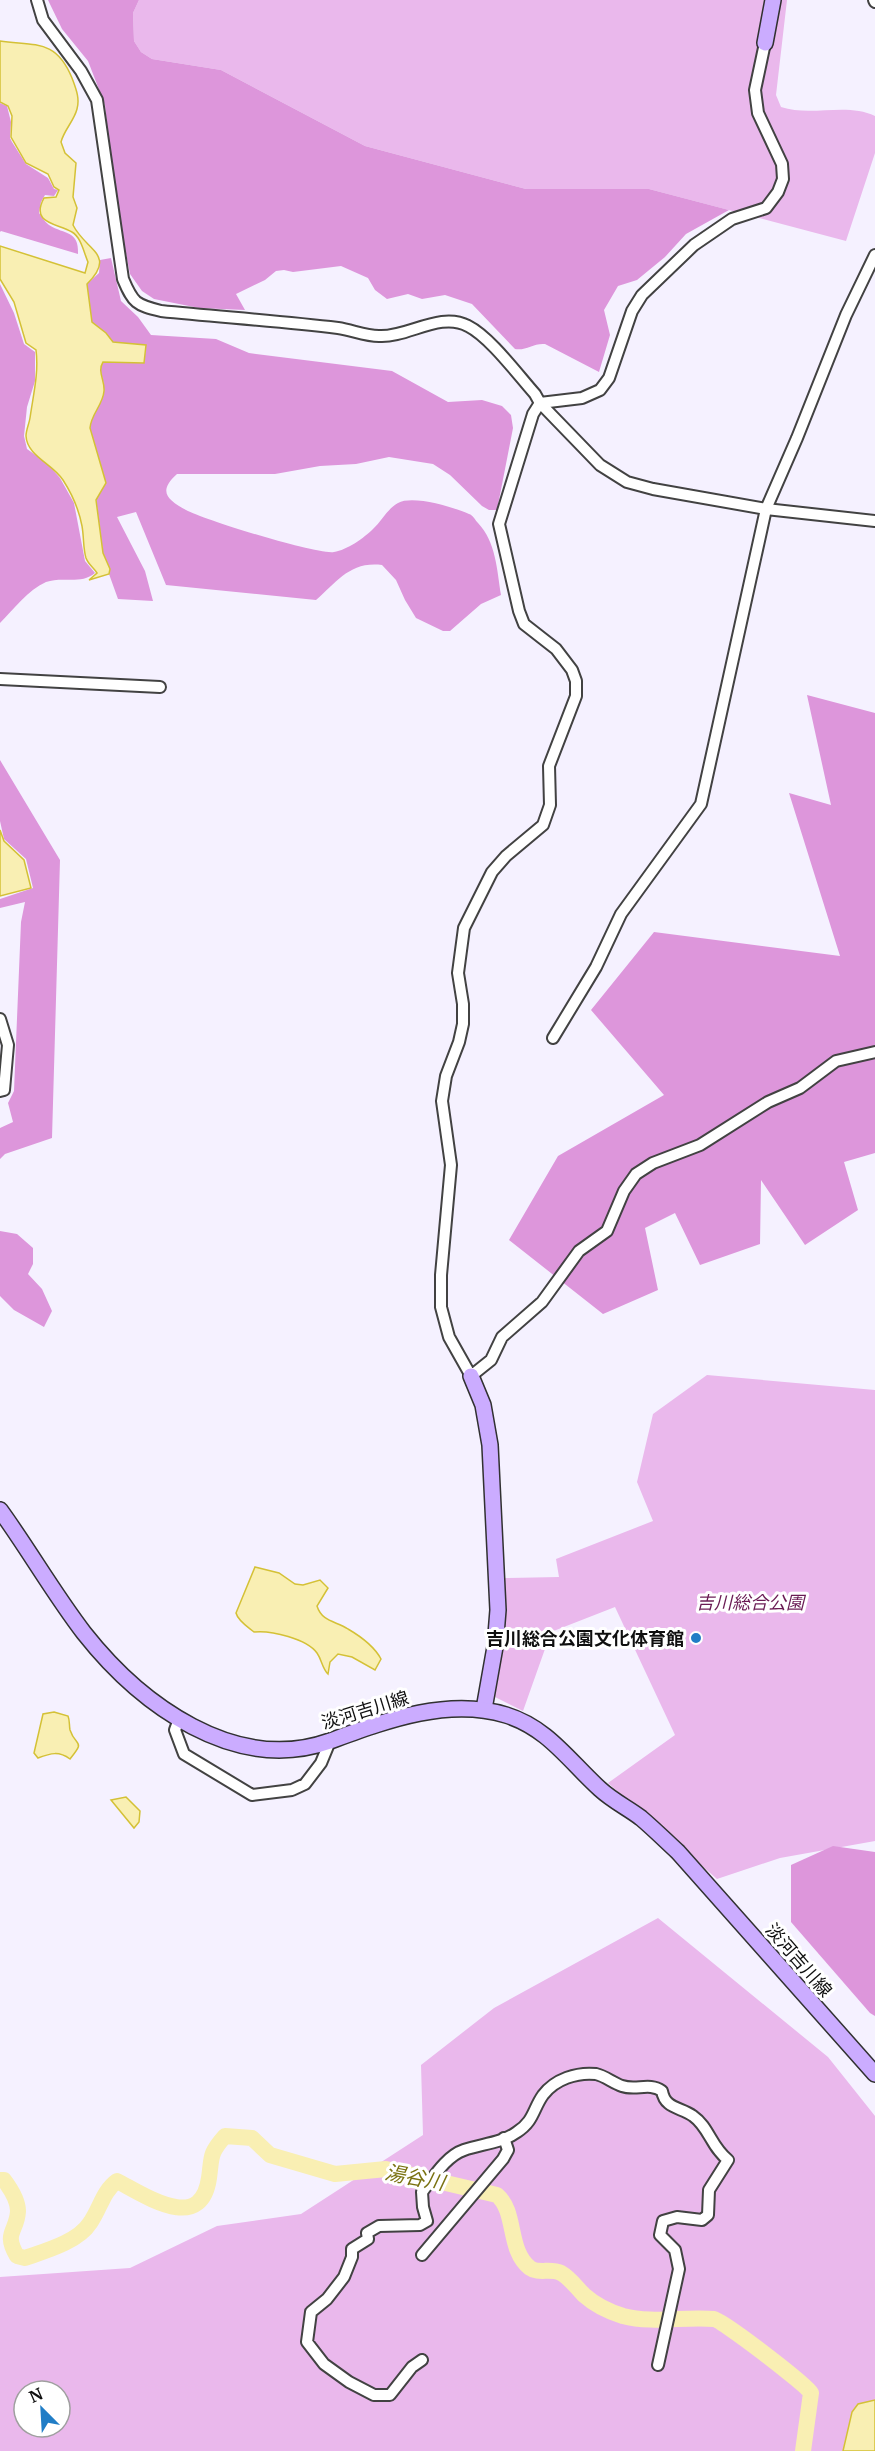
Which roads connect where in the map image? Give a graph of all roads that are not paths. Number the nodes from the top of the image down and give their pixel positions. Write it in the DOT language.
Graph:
graph roads {
  1 [pos="37,0"];
  2 [pos="773,0"];
  3 [pos="765,43"];
  4 [pos="875,255"];
  5 [pos="540,403"];
  6 [pos="766,509"];
  7 [pos="875,521"];
  8 [pos="0,679"];
  9 [pos="160,687"];
  10 [pos="0,1019"];
  11 [pos="553,1038"];
  12 [pos="875,1052"];
  13 [pos="0,1091"];
  14 [pos="471,1376"];
  15 [pos="0,1510"];
  16 [pos="484,1710"];
  17 [pos="179,1719"];
  18 [pos="327,1742"];
  19 [pos="875,2074"];
  20 [pos="504,2138"];
  21 [pos="422,2255"];
  22 [pos="422,2360"];
  23 [pos="658,2365"];
  1 -- 5 [label="street"];
  2 -- 3 [label="main road"];
  3 -- 5 [label="street"];
  4 -- 6 [label="street"];
  5 -- 6 [label="street"];
  5 -- 14 [label="street"];
  6 -- 7 [label="street"];
  6 -- 11 [label="street"];
  8 -- 9 [label="street"];
  10 -- 13 [label="street"];
  12 -- 14 [label="street"];
  14 -- 16 [label="main road"];
  15 -- 17 [label="main road, 淡河吉川線"];
  16 -- 18 [label="main road, 淡河吉川線"];
  16 -- 19 [label="main road, 淡河吉川線"];
  17 -- 18 [label="main road, 淡河吉川線"];
  17 -- 18 [label="street"];
  20 -- 21 [label="street"];
  20 -- 22 [label="street"];
  20 -- 23 [label="street"];
}
